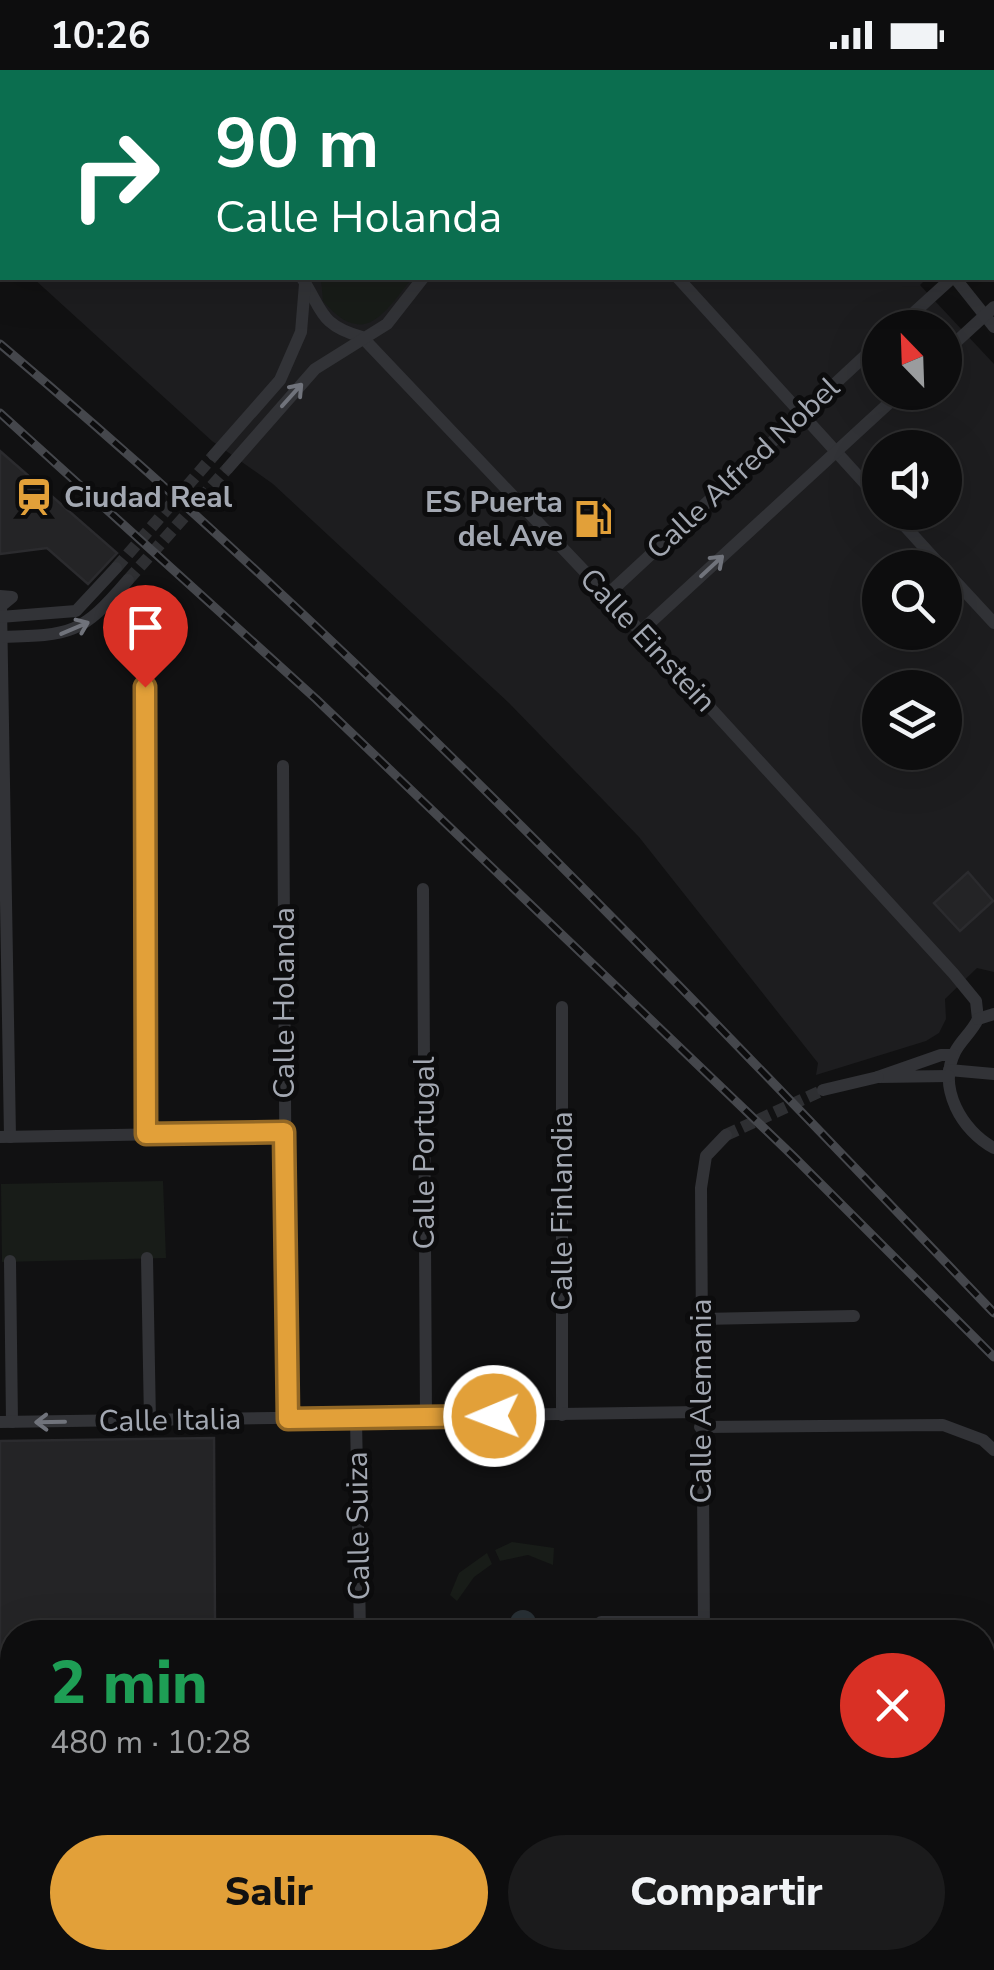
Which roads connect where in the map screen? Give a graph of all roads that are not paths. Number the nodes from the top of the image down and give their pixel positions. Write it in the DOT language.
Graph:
graph roads {
  1 [pos="305,280"];
  2 [pos="306,280"];
  3 [pos="422,280"];
  4 [pos="680,280"];
  5 [pos="951,280"];
  6 [pos="955,280"];
  7 [pos="917,310"];
  8 [pos="991,317"];
  9 [pos="362,336"];
  10 [pos="962,339"];
  11 [pos="862,358"];
  12 [pos="882,410"];
  13 [pos="802,413"];
  14 [pos="836,452"];
  15 [pos="214,455"];
  16 [pos="228,468"];
  17 [pos="862,480"];
  18 [pos="908,530"];
  19 [pos="927,550"];
  20 [pos="116,568"];
  21 [pos="128,580"];
  22 [pos="962,588"];
  23 [pos="607,594"];
  24 [pos="0,596"];
  25 [pos="1,611"];
  26 [pos="994,623"];
  27 [pos="640,632"];
  28 [pos="1,637"];
  29 [pos="145,650"];
  30 [pos="282,766"];
  31 [pos="423,889"];
  32 [pos="562,1006"];
  33 [pos="994,1014"];
  34 [pos="978,1020"];
  35 [pos="954,1055"];
  36 [pos="949,1073"];
  37 [pos="994,1074"];
  38 [pos="878,1077"];
  39 [pos="823,1090"];
  40 [pos="284,1132"];
  41 [pos="146,1134"];
  42 [pos="726,1135"];
  43 [pos="5,1137"];
  44 [pos="994,1148"];
  45 [pos="147,1258"];
  46 [pos="10,1261"];
  47 [pos="854,1316"];
  48 [pos="700,1319"];
  49 [pos="562,1415"];
  50 [pos="426,1417"];
  51 [pos="356,1418"];
  52 [pos="288,1419"];
  53 [pos="700,1419"];
  54 [pos="150,1420"];
  55 [pos="6,1422"];
  56 [pos="994,1450"];
  57 [pos="360,1620"];
  58 [pos="704,1620"];
  1 -- 15 [label="street"];
  2 -- 9 [label="street, Calle Einstein"];
  3 -- 9 [label="street"];
  4 -- 13 [label="street"];
  5 -- 7 [label="street"];
  6 -- 8 [label="street"];
  8 -- 10 [label="street"];
  16 -- 9 [label="street, one-way"];
  9 -- 23 [label="street, Calle Einstein"];
  11 -- 13 [label="street, Calle Alfred Nobel"];
  12 -- 14 [label="street, Calle Alfred Nobel"];
  13 -- 14 [label="street"];
  13 -- 23 [label="street, Calle Alfred Nobel"];
  14 -- 17 [label="street"];
  27 -- 14 [label="street, Calle Alfred Nobel, one-way"];
  18 -- 19 [label="street"];
  20 -- 25 [label="street"];
  28 -- 21 [label="street, one-way"];
  22 -- 26 [label="street"];
  23 -- 27 [label="street, Calle Einstein"];
  24 -- 25 [label="street"];
  25 -- 28 [label="street"];
  27 -- 34 [label="street, Calle Einstein"];
  28 -- 43 [label="street"];
  29 -- 41 [label="street"];
  30 -- 40 [label="street, Calle Holanda"];
  31 -- 50 [label="street, Calle Portugal"];
  32 -- 49 [label="street, Calle Finlandia"];
  33 -- 34 [label="street"];
  34 -- 35 [label="street"];
  35 -- 36 [label="street"];
  35 -- 38 [label="street"];
  36 -- 37 [label="street"];
  36 -- 38 [label="street"];
  36 -- 44 [label="street"];
  38 -- 39 [label="street"];
  40 -- 41 [label="street"];
  40 -- 52 [label="street, Calle Holanda"];
  41 -- 43 [label="street"];
  42 -- 48 [label="street, Calle Alemania"];
  45 -- 54 [label="street"];
  46 -- 55 [label="street"];
  47 -- 48 [label="street"];
  48 -- 53 [label="street, Calle Alemania"];
  49 -- 50 [label="street, Calle Italia"];
  49 -- 53 [label="street, Calle Italia"];
  50 -- 51 [label="street, Calle Italia"];
  51 -- 52 [label="street, Calle Italia"];
  51 -- 57 [label="street, Calle Suiza"];
  52 -- 54 [label="street, Calle Italia"];
  53 -- 56 [label="street, Calle Italia"];
  53 -- 58 [label="street, Calle Alemania"];
  54 -- 55 [label="street, Calle Italia, one-way"];
}
